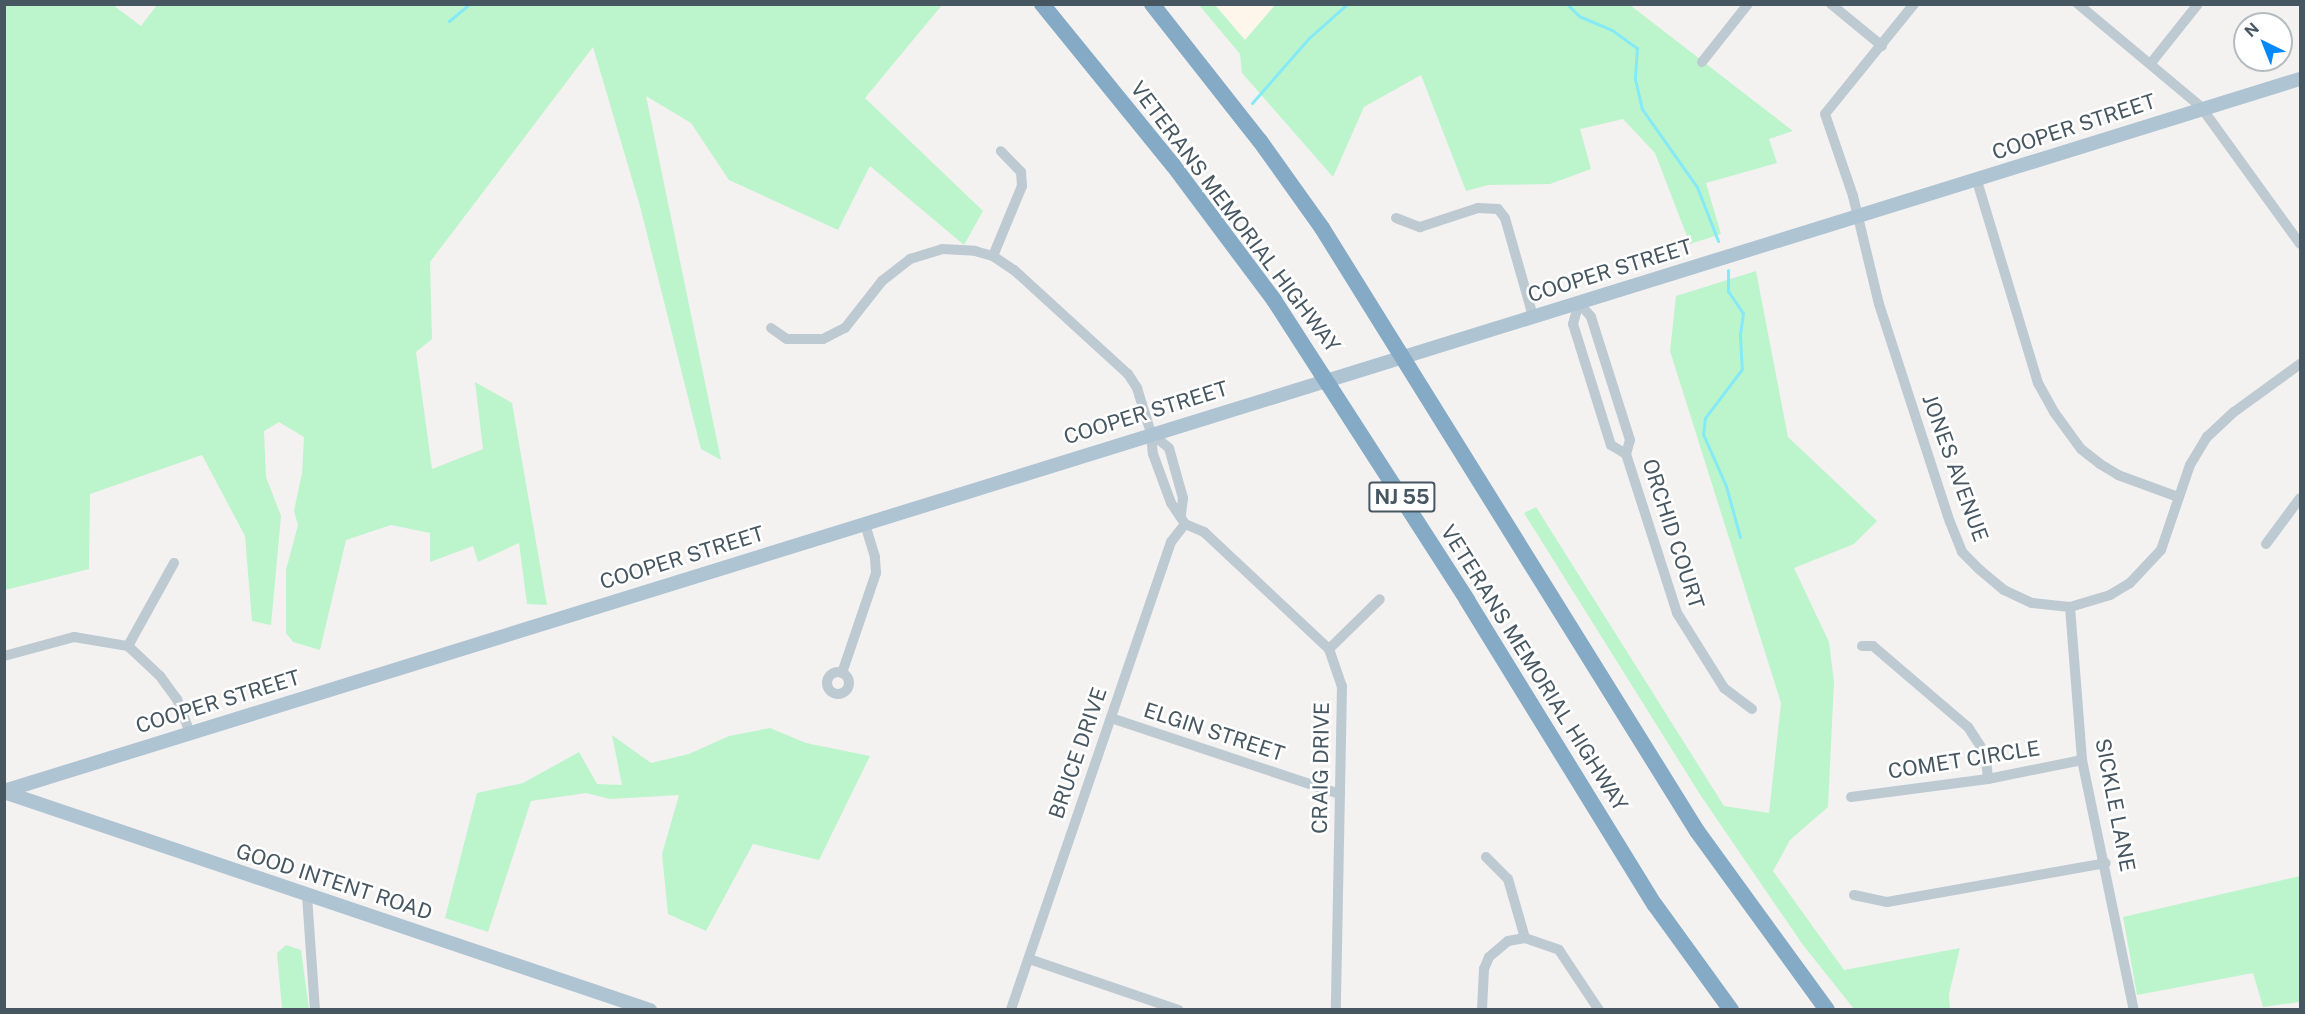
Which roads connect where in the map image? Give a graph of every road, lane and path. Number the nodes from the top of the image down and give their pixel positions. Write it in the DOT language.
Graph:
graph roads {
  1 [pos="1042,4"];
  2 [pos="1152,4"];
  3 [pos="1748,4"];
  4 [pos="1831,4"];
  5 [pos="1914,4"];
  6 [pos="2078,4"];
  7 [pos="2198,4"];
  8 [pos="1882,46"];
  9 [pos="1702,62"];
  10 [pos="2151,63"];
  11 [pos="2301,79"];
  12 [pos="2202,107"];
  13 [pos="1001,151"];
  14 [pos="1977,181"];
  15 [pos="1855,217"];
  16 [pos="1396,218"];
  17 [pos="2301,244"];
  18 [pos="993,256"];
  19 [pos="1579,303"];
  20 [pos="1533,316"];
  21 [pos="771,328"];
  22 [pos="2301,364"];
  23 [pos="1151,433"];
  24 [pos="1626,454"];
  25 [pos="2178,497"];
  26 [pos="2301,498"];
  27 [pos="1183,519"];
  28 [pos="865,524"];
  29 [pos="2266,544"];
  30 [pos="174,563"];
  31 [pos="1380,599"];
  32 [pos="2070,607"];
  33 [pos="128,646"];
  34 [pos="1862,646"];
  35 [pos="1329,649"];
  36 [pos="4,656"];
  37 [pos="842,672"];
  38 [pos="1752,709"];
  39 [pos="1110,718"];
  40 [pos="189,731"];
  41 [pos="2082,760"];
  42 [pos="1988,778"];
  43 [pos="4,792"];
  44 [pos="1340,794"];
  45 [pos="1851,797"];
  46 [pos="1486,857"];
  47 [pos="2106,863"];
  48 [pos="1854,895"];
  49 [pos="307,896"];
  50 [pos="1525,938"];
  51 [pos="1029,958"];
  52 [pos="315,1010"];
  53 [pos="650,1010"];
  54 [pos="1011,1010"];
  55 [pos="1179,1010"];
  56 [pos="1336,1010"];
  57 [pos="1482,1010"];
  58 [pos="1599,1010"];
  59 [pos="1731,1010"];
  60 [pos="1827,1010"];
  61 [pos="2134,1010"];
  1 -- 59 [label="highway, VETERANS MEMORIAL HIGHWAY / NJ 55"];
  2 -- 60 [label="highway"];
  3 -- 9 [label="street"];
  4 -- 8 [label="street"];
  5 -- 8 [label="street"];
  6 -- 10 [label="street"];
  7 -- 10 [label="street"];
  8 -- 15 [label="street, JONES AVENUE"];
  10 -- 12 [label="street"];
  11 -- 12 [label="main road, COOPER STREET"];
  12 -- 14 [label="main road, COOPER STREET"];
  12 -- 17 [label="street"];
  13 -- 18 [label="street"];
  14 -- 15 [label="main road, COOPER STREET"];
  14 -- 25 [label="street"];
  15 -- 19 [label="main road, COOPER STREET"];
  15 -- 32 [label="street, JONES AVENUE"];
  16 -- 20 [label="street"];
  18 -- 21 [label="street"];
  18 -- 23 [label="street"];
  19 -- 20 [label="main road, COOPER STREET"];
  19 -- 24 [label="street, ORCHID COURT"];
  19 -- 24 [label="street, ORCHID COURT"];
  20 -- 23 [label="main road, COOPER STREET"];
  22 -- 25 [label="street, JONES AVENUE"];
  23 -- 27 [label="street"];
  23 -- 27 [label="street"];
  23 -- 28 [label="main road, COOPER STREET"];
  24 -- 38 [label="street, ORCHID COURT"];
  25 -- 32 [label="street, JONES AVENUE"];
  26 -- 29 [label="street"];
  27 -- 35 [label="street, CRAIG DRIVE"];
  27 -- 39 [label="street, BRUCE DRIVE"];
  28 -- 37 [label="street"];
  28 -- 40 [label="main road, COOPER STREET"];
  30 -- 33 [label="street"];
  31 -- 35 [label="street"];
  32 -- 41 [label="street, SICKLE LANE"];
  33 -- 36 [label="street"];
  33 -- 40 [label="street"];
  34 -- 42 [label="street"];
  35 -- 44 [label="street, CRAIG DRIVE"];
  39 -- 44 [label="street, ELGIN STREET"];
  39 -- 51 [label="street, BRUCE DRIVE"];
  40 -- 43 [label="main road, COOPER STREET"];
  41 -- 42 [label="street, COMET CIRCLE"];
  41 -- 47 [label="street, SICKLE LANE"];
  42 -- 45 [label="street, COMET CIRCLE"];
  43 -- 49 [label="main road, GOOD INTENT ROAD"];
  44 -- 56 [label="street, CRAIG DRIVE"];
  46 -- 50 [label="street"];
  47 -- 48 [label="street"];
  47 -- 61 [label="street, SICKLE LANE"];
  49 -- 52 [label="street"];
  49 -- 53 [label="main road, GOOD INTENT ROAD"];
  50 -- 57 [label="street"];
  50 -- 58 [label="street"];
  51 -- 54 [label="street, BRUCE DRIVE"];
  51 -- 55 [label="street"];
}
